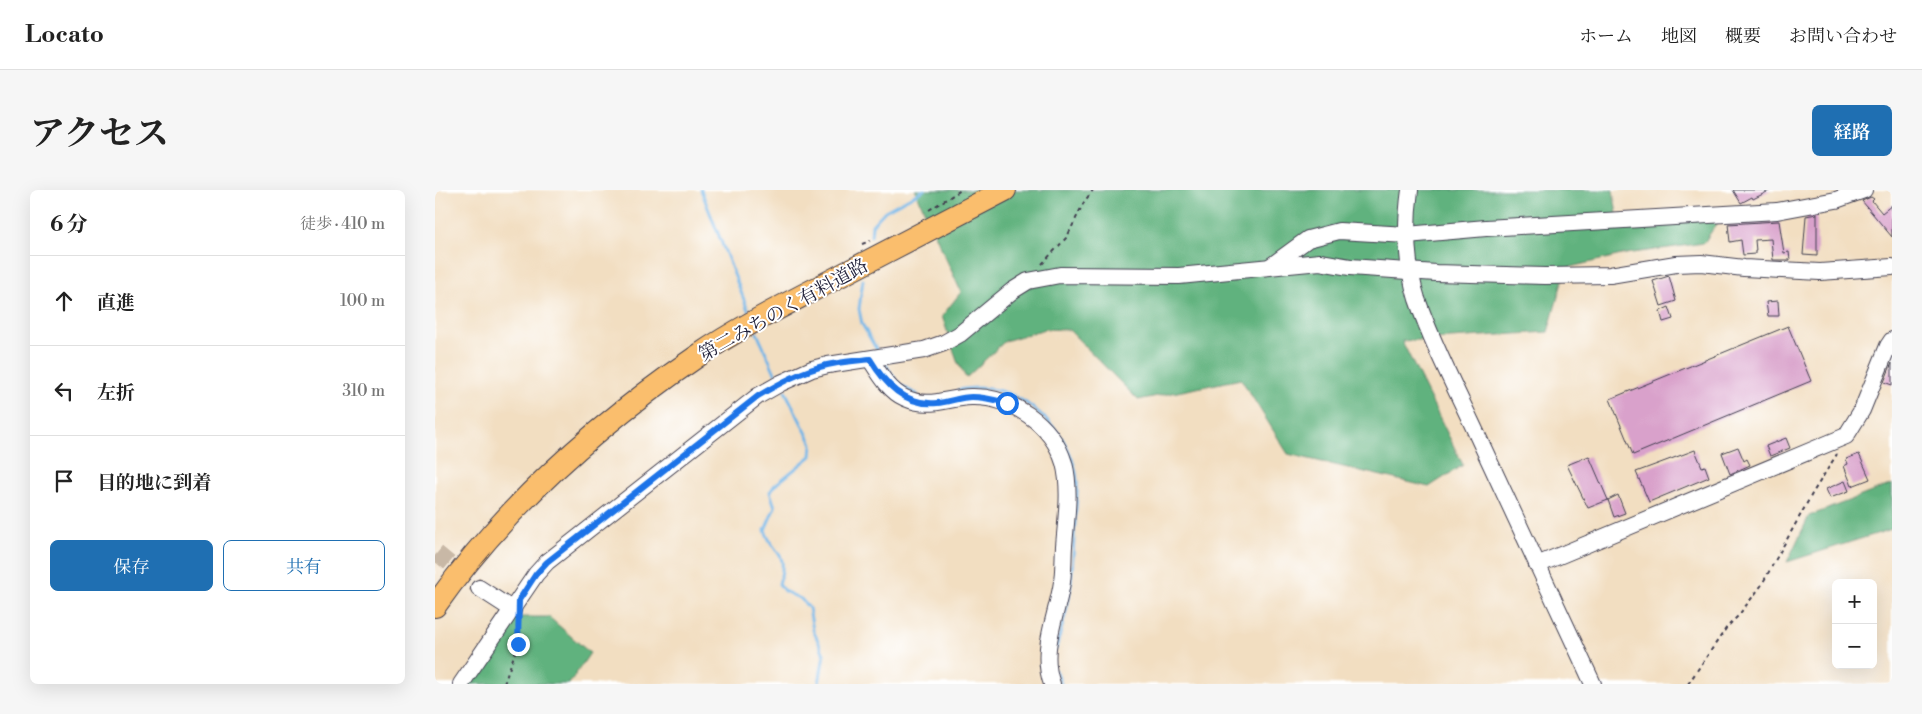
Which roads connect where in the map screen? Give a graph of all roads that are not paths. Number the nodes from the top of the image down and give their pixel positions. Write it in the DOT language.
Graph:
graph roads {
  1 [pos="1005,190"];
  2 [pos="1410,190"];
  3 [pos="1864,190"];
  4 [pos="1407,236"];
  5 [pos="1271,266"];
  6 [pos="1892,268"];
  7 [pos="1411,271"];
  8 [pos="1892,340"];
  9 [pos="877,358"];
  10 [pos="1537,565"];
  11 [pos="479,588"];
  12 [pos="516,605"];
  13 [pos="435,606"];
  14 [pos="461,684"];
  15 [pos="1052,684"];
  16 [pos="1593,684"];
  1 -- 13 [label="highway, 第二みちのく有料道路"];
  2 -- 4 [label="street"];
  3 -- 4 [label="street"];
  4 -- 5 [label="street"];
  4 -- 7 [label="street"];
  5 -- 7 [label="street"];
  5 -- 9 [label="street"];
  6 -- 7 [label="street"];
  7 -- 10 [label="street"];
  8 -- 10 [label="street"];
  9 -- 12 [label="street"];
  9 -- 15 [label="street"];
  10 -- 16 [label="street"];
  11 -- 12 [label="street"];
  12 -- 14 [label="street"];
}
